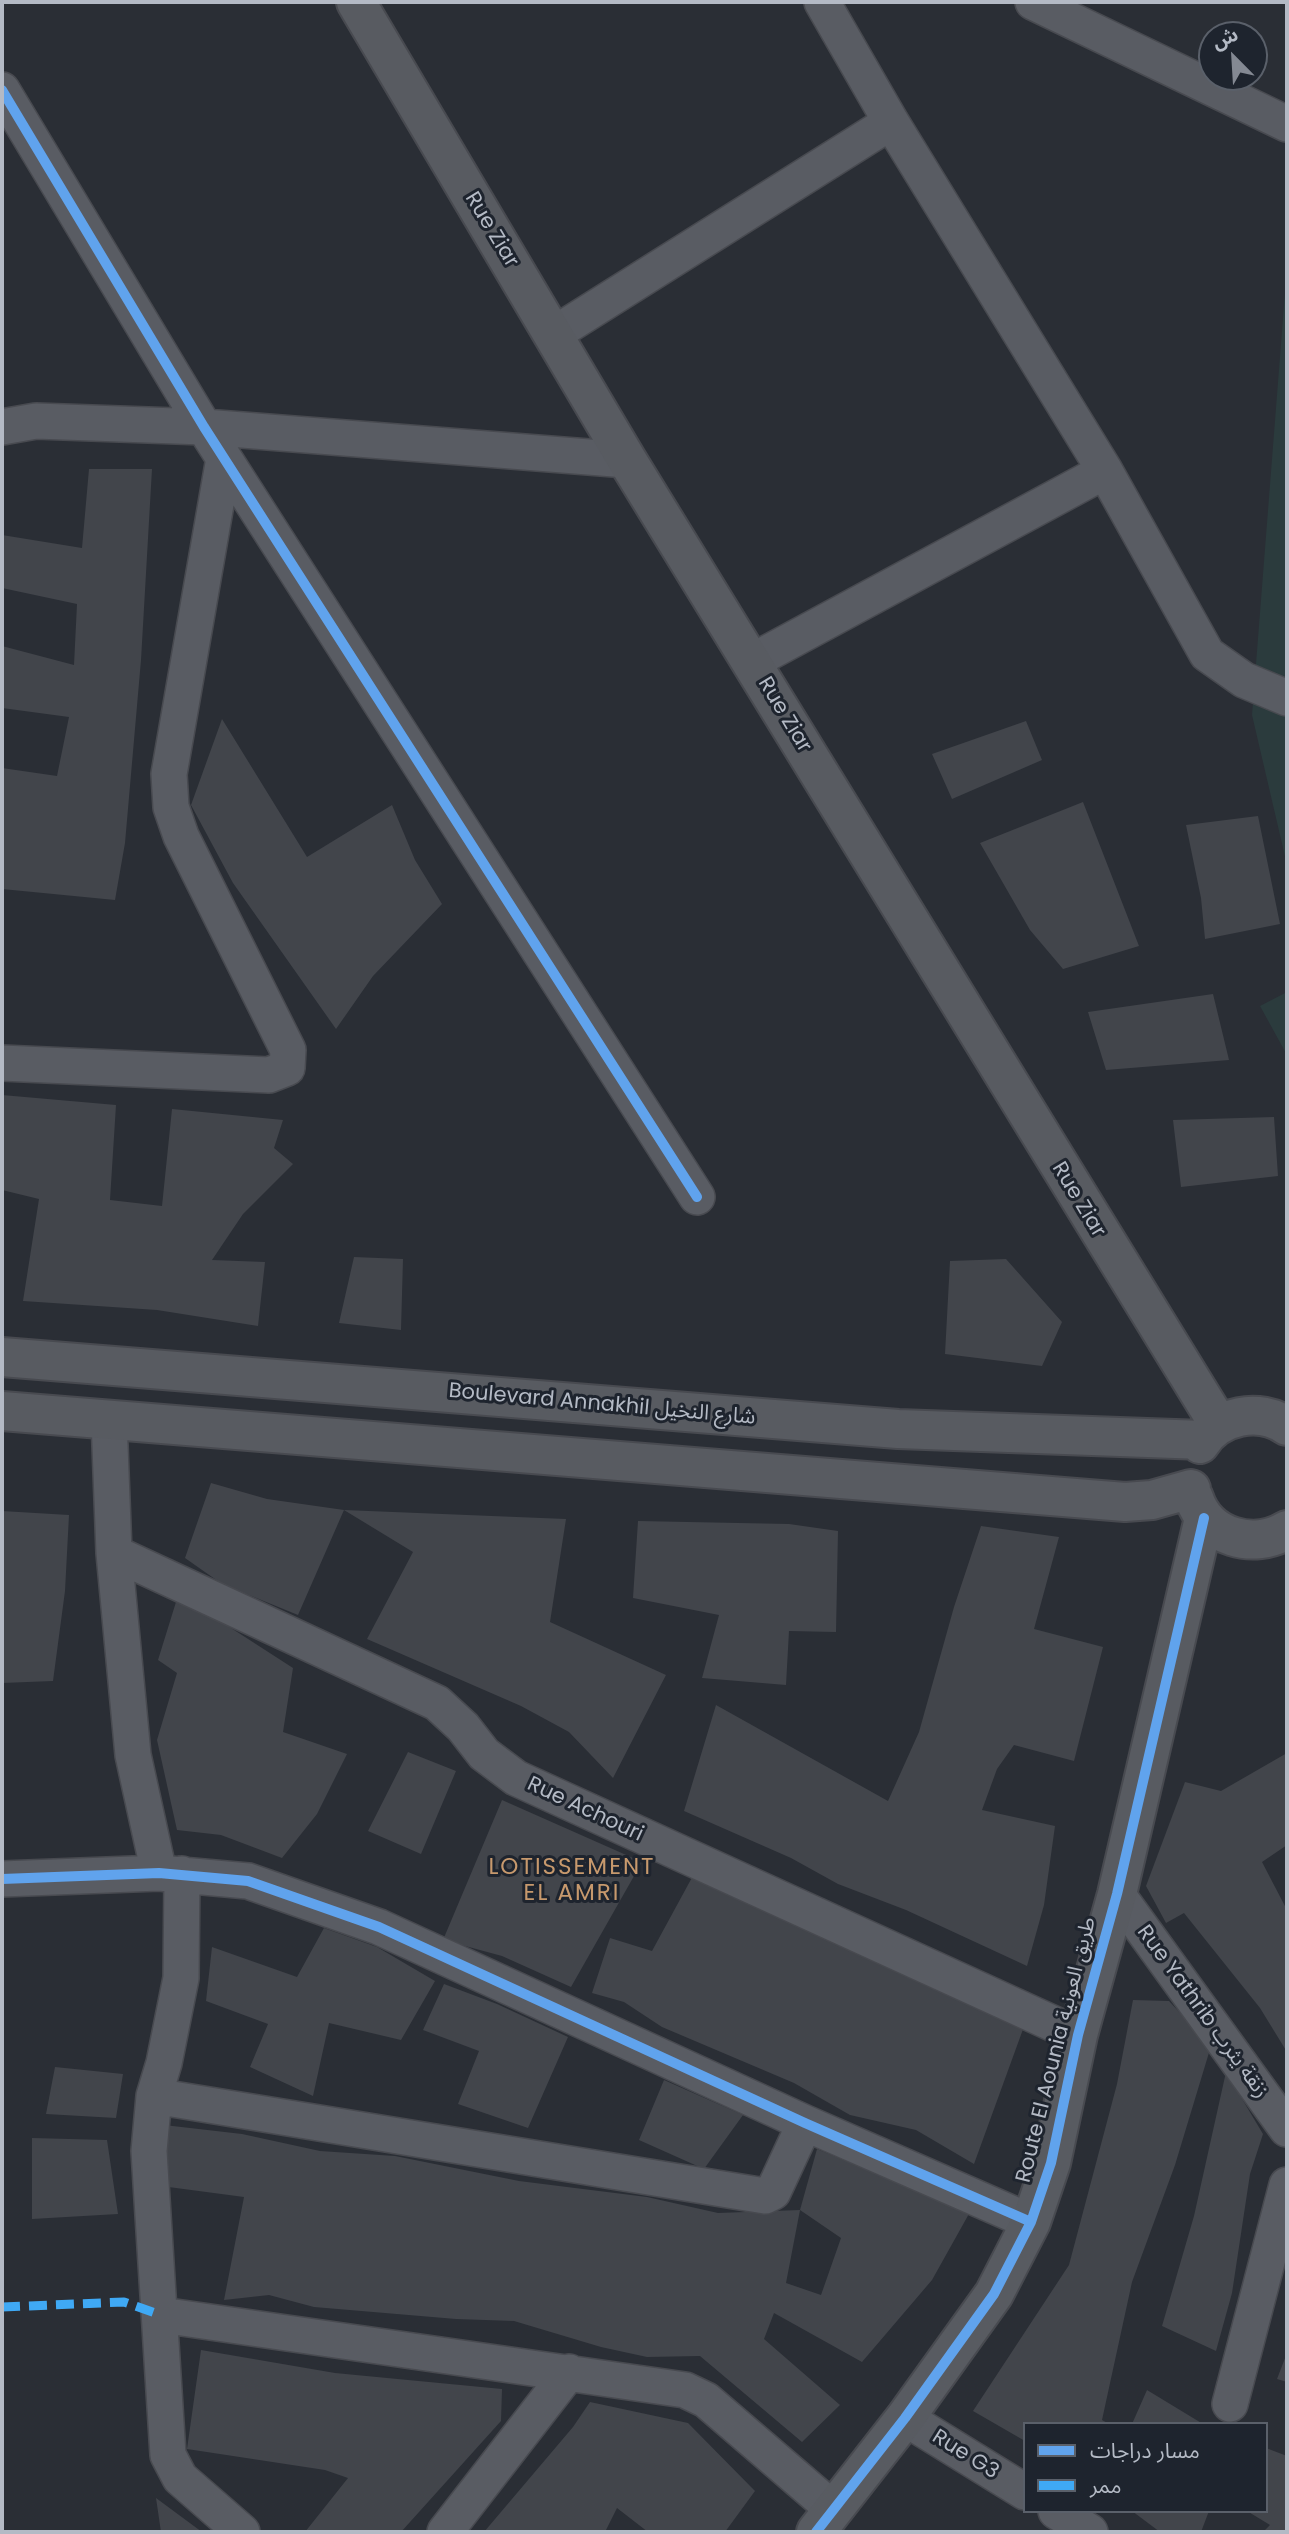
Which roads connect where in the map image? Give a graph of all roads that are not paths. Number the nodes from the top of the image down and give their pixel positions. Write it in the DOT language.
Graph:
graph roads {
  1 [pos="355,2"];
  2 [pos="822,2"];
  3 [pos="1033,2"];
  4 [pos="2,90"];
  5 [pos="891,122"];
  6 [pos="1287,124"];
  7 [pos="554,334"];
  8 [pos="2,426"];
  9 [pos="204,427"];
  10 [pos="224,458"];
  11 [pos="627,460"];
  12 [pos="1105,471"];
  13 [pos="751,662"];
  14 [pos="1287,698"];
  15 [pos="2,1062"];
  16 [pos="697,1197"];
  17 [pos="2,1357"];
  18 [pos="2,1411"];
  19 [pos="109,1419"];
  20 [pos="1285,1422"];
  21 [pos="1211,1433"];
  22 [pos="1198,1504"];
  23 [pos="1287,1530"];
  24 [pos="114,1553"];
  25 [pos="171,1874"];
  26 [pos="2,1879"];
  27 [pos="1117,1894"];
  28 [pos="1078,2035"];
  29 [pos="154,2096"];
  30 [pos="805,2123"];
  31 [pos="1287,2129"];
  32 [pos="1287,2185"];
  33 [pos="1031,2222"];
  34 [pos="161,2315"];
  35 [pos="569,2372"];
  36 [pos="1230,2404"];
  37 [pos="905,2418"];
  38 [pos="1023,2491"];
  39 [pos="1059,2513"];
  40 [pos="825,2521"];
  41 [pos="242,2532"];
  42 [pos="445,2532"];
  43 [pos="1090,2532"];
  1 -- 7 [label="main road, Rue Ziar"];
  2 -- 5 [label="street"];
  3 -- 6 [label="street"];
  4 -- 9 [label="street"];
  5 -- 7 [label="street"];
  5 -- 12 [label="street"];
  7 -- 11 [label="main road, Rue Ziar"];
  8 -- 9 [label="street"];
  9 -- 10 [label="street"];
  9 -- 11 [label="street"];
  10 -- 15 [label="street"];
  10 -- 16 [label="street"];
  11 -- 13 [label="main road, Rue Ziar"];
  12 -- 13 [label="street"];
  12 -- 14 [label="street"];
  13 -- 21 [label="main road, Rue Ziar"];
  17 -- 21 [label="main road, Boulevard Annakhil شارع النخيل"];
  18 -- 19 [label="main road"];
  19 -- 22 [label="main road"];
  19 -- 24 [label="street"];
  20 -- 21 [label="main road, Boulevard Annakhil شارع النخيل"];
  21 -- 22 [label="main road, Route El Aounia طريق العونية"];
  22 -- 23 [label="main road"];
  22 -- 27 [label="main road, Route El Aounia طريق العونية"];
  24 -- 25 [label="street"];
  24 -- 28 [label="street, Rue Achouri"];
  25 -- 26 [label="street"];
  25 -- 29 [label="street"];
  25 -- 30 [label="street"];
  27 -- 28 [label="main road, Route El Aounia طريق العونية"];
  27 -- 31 [label="street, Rue Yathrib زنقة يثرب"];
  28 -- 33 [label="main road, Route El Aounia طريق العونية"];
  29 -- 30 [label="street"];
  29 -- 34 [label="street"];
  30 -- 33 [label="street"];
  32 -- 36 [label="street"];
  33 -- 37 [label="main road, Route El Aounia طريق العونية"];
  34 -- 35 [label="street"];
  34 -- 41 [label="street"];
  35 -- 40 [label="street"];
  35 -- 42 [label="street"];
  37 -- 38 [label="street, Rue G3"];
  37 -- 40 [label="main road, Route El Aounia طريق العونية"];
  39 -- 43 [label="street"];
}
